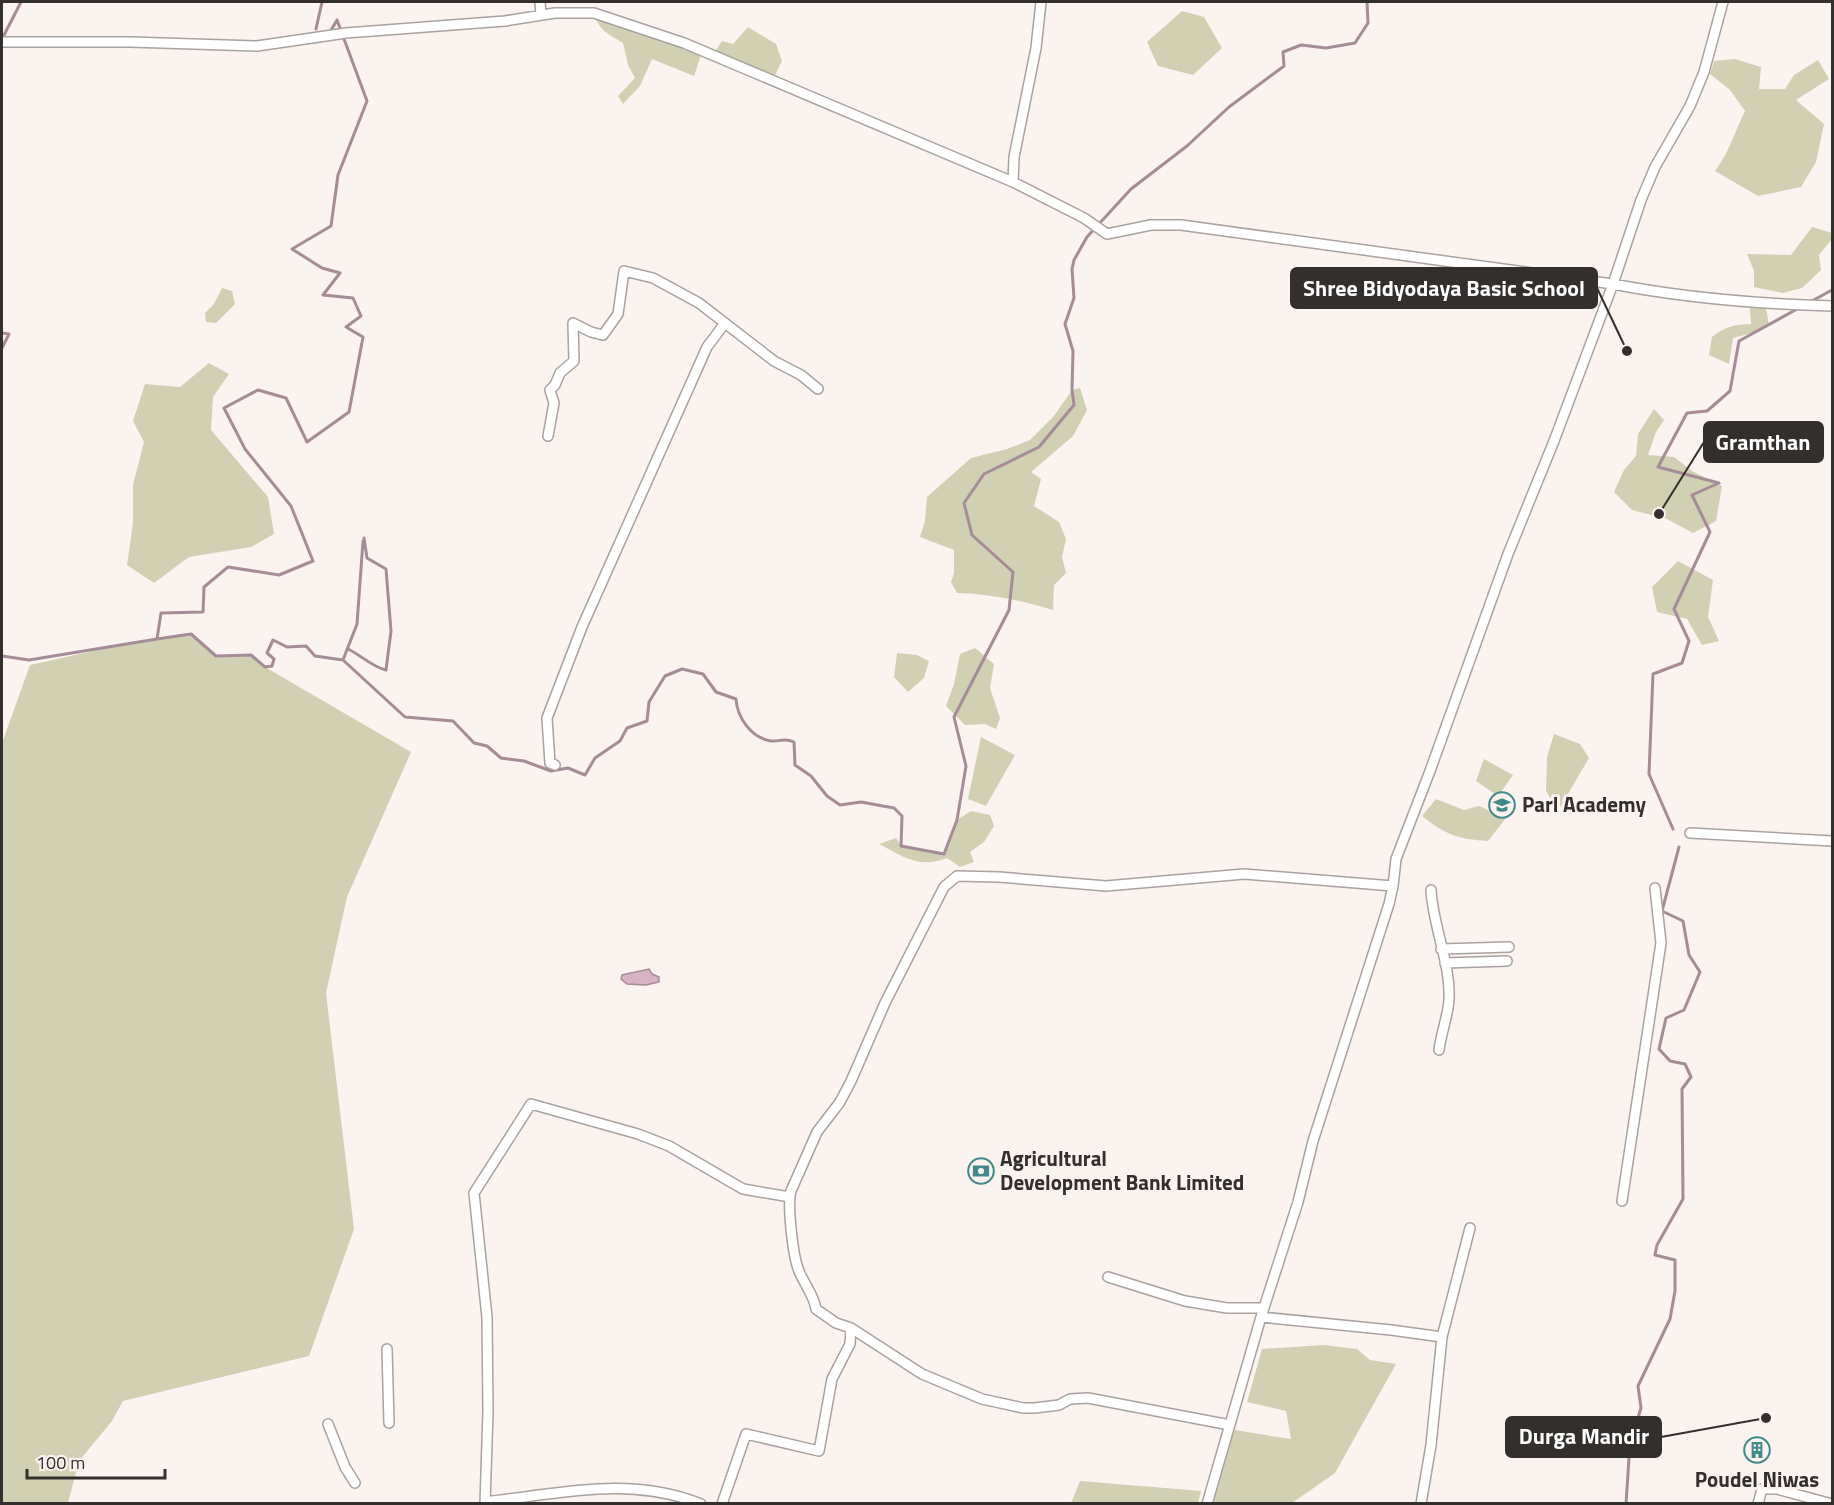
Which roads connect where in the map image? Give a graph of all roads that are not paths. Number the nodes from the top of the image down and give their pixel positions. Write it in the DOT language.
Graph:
graph roads {
  1 [pos="540,2"];
  2 [pos="1041,2"];
  3 [pos="1724,2"];
  4 [pos="541,15"];
  5 [pos="5,42"];
  6 [pos="1013,182"];
  7 [pos="1613,284"];
  8 [pos="1833,306"];
  9 [pos="725,323"];
  10 [pos="818,389"];
  11 [pos="548,436"];
  12 [pos="555,765"];
  13 [pos="1690,833"];
  14 [pos="1833,841"];
  15 [pos="1393,886"];
  16 [pos="1655,888"];
  17 [pos="1431,890"];
  18 [pos="1509,947"];
  19 [pos="1441,949"];
  20 [pos="1507,961"];
  21 [pos="1444,963"];
  22 [pos="1439,1050"];
  23 [pos="790,1197"];
  24 [pos="1622,1201"];
  25 [pos="1470,1228"];
  26 [pos="1108,1277"];
  27 [pos="1263,1313"];
  28 [pos="851,1328"];
  29 [pos="1442,1337"];
  30 [pos="387,1349"];
  31 [pos="389,1423"];
  32 [pos="328,1424"];
  33 [pos="1230,1425"];
  34 [pos="355,1483"];
  35 [pos="485,1503"];
  36 [pos="701,1503"];
  37 [pos="722,1503"];
  38 [pos="1207,1503"];
  39 [pos="1421,1503"];
  40 [pos="1758,1503"];
  41 [pos="1832,1503"];
  1 -- 4 [label="street"];
  2 -- 6 [label="street"];
  3 -- 7 [label="street"];
  4 -- 5 [label="street"];
  4 -- 6 [label="street"];
  6 -- 7 [label="street"];
  7 -- 8 [label="street"];
  7 -- 15 [label="street"];
  9 -- 10 [label="street"];
  9 -- 11 [label="street"];
  9 -- 12 [label="street"];
  13 -- 14 [label="street"];
  15 -- 23 [label="street"];
  15 -- 27 [label="street"];
  16 -- 24 [label="street"];
  17 -- 19 [label="street"];
  18 -- 19 [label="street"];
  19 -- 21 [label="street"];
  20 -- 21 [label="street"];
  21 -- 22 [label="street"];
  23 -- 28 [label="street"];
  23 -- 35 [label="street"];
  25 -- 29 [label="street"];
  26 -- 27 [label="street"];
  27 -- 29 [label="street"];
  27 -- 33 [label="street"];
  28 -- 33 [label="street"];
  28 -- 37 [label="street"];
  29 -- 39 [label="street"];
  30 -- 31 [label="street"];
  32 -- 34 [label="street"];
  33 -- 38 [label="street"];
  35 -- 36 [label="street"];
  40 -- 41 [label="street"];
}
